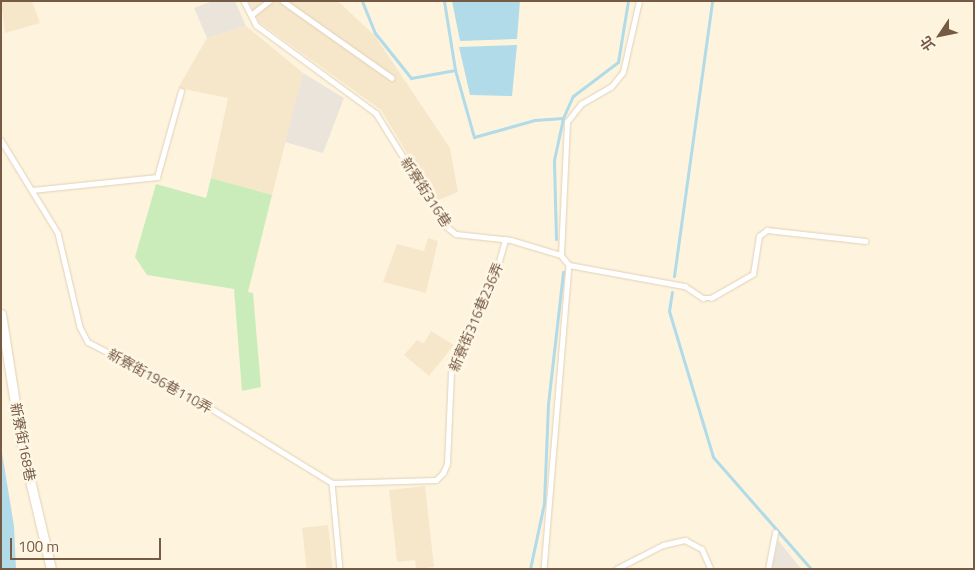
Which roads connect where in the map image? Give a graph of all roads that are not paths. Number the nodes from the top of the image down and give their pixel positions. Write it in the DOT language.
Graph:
graph roads {
  1 [pos="244,1"];
  2 [pos="269,1"];
  3 [pos="283,1"];
  4 [pos="639,1"];
  5 [pos="251,15"];
  6 [pos="392,78"];
  7 [pos="181,91"];
  8 [pos="1,140"];
  9 [pos="32,190"];
  10 [pos="504,240"];
  11 [pos="864,241"];
  12 [pos="561,255"];
  13 [pos="569,265"];
  14 [pos="1,314"];
  15 [pos="332,483"];
  16 [pos="775,533"];
  17 [pos="51,569"];
  18 [pos="340,569"];
  19 [pos="544,569"];
  20 [pos="616,569"];
  21 [pos="711,569"];
  22 [pos="768,569"];
  1 -- 5 [label="lane, 新寮街316巷"];
  2 -- 5 [label="lane"];
  3 -- 6 [label="lane"];
  4 -- 12 [label="lane"];
  5 -- 10 [label="lane, 新寮街316巷"];
  7 -- 9 [label="lane"];
  8 -- 9 [label="lane, 新寮街196巷110弄"];
  9 -- 15 [label="lane, 新寮街196巷110弄"];
  10 -- 12 [label="lane, 新寮街316巷"];
  10 -- 15 [label="lane, 新寮街316巷236弄"];
  11 -- 13 [label="lane"];
  12 -- 13 [label="lane"];
  13 -- 19 [label="lane"];
  14 -- 17 [label="street, 新寮街168巷"];
  15 -- 18 [label="lane"];
  16 -- 22 [label="lane"];
  20 -- 21 [label="lane"];
}
